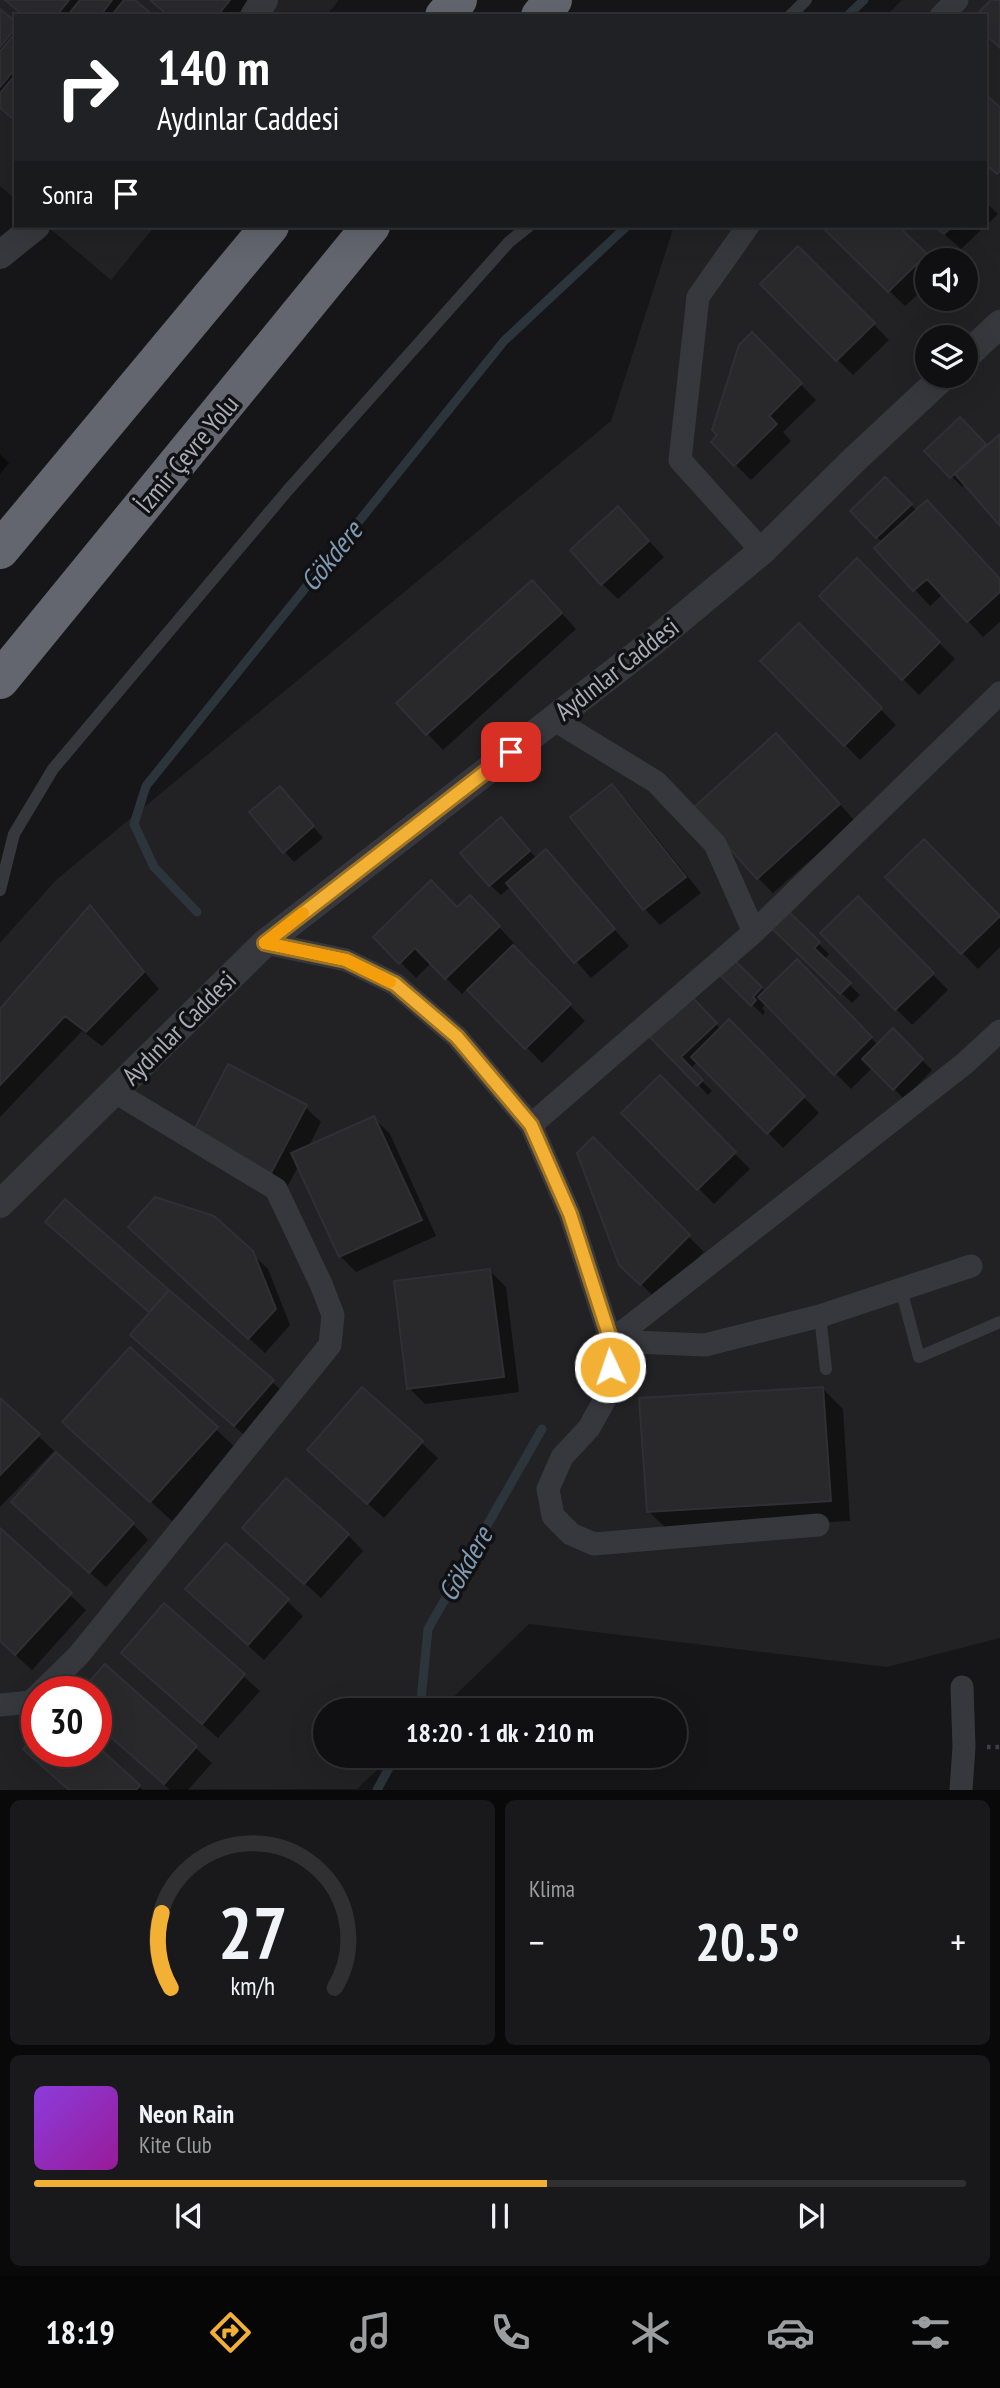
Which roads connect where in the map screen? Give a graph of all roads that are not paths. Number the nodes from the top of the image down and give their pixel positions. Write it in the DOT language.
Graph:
graph roads {
  1 [pos="458,0"];
  2 [pos="553,0"];
  3 [pos="806,0"];
  4 [pos="957,0"];
  5 [pos="446,14"];
  6 [pos="542,14"];
  7 [pos="792,14"];
  8 [pos="943,14"];
  9 [pos="34,228"];
  10 [pos="268,228"];
  11 [pos="369,228"];
  12 [pos="526,228"];
  13 [pos="747,228"];
  14 [pos="0,255"];
  15 [pos="1000,324"];
  16 [pos="978,345"];
  17 [pos="931,388"];
  18 [pos="0,550"];
  19 [pos="762,551"];
  20 [pos="0,680"];
  21 [pos="1000,693"];
  22 [pos="553,719"];
  23 [pos="0,890"];
  24 [pos="754,932"];
  25 [pos="265,943"];
  26 [pos="1000,1031"];
  27 [pos="115,1092"];
  28 [pos="531,1125"];
  29 [pos="0,1204"];
  30 [pos="971,1266"];
  31 [pos="901,1289"];
  32 [pos="820,1316"];
  33 [pos="1000,1322"];
  34 [pos="611,1341"];
  35 [pos="827,1369"];
  36 [pos="818,1525"];
  37 [pos="57,1676"];
  38 [pos="962,1687"];
  39 [pos="21,1703"];
  40 [pos="0,1705"];
  41 [pos="961,1790"];
  1 -- 5 [label="highway"];
  2 -- 6 [label="highway"];
  3 -- 7 [label="lane"];
  4 -- 8 [label="street"];
  9 -- 14 [label="street"];
  10 -- 18 [label="highway"];
  11 -- 20 [label="highway, İzmir Çevre Yolu"];
  12 -- 23 [label="lane"];
  13 -- 19 [label="street"];
  15 -- 16 [label="street"];
  17 -- 19 [label="street, Aydınlar Caddesi"];
  19 -- 22 [label="street, Aydınlar Caddesi"];
  21 -- 24 [label="street"];
  22 -- 24 [label="street"];
  22 -- 25 [label="street, Aydınlar Caddesi"];
  24 -- 28 [label="street"];
  25 -- 27 [label="street, Aydınlar Caddesi"];
  25 -- 28 [label="street"];
  26 -- 34 [label="street"];
  27 -- 29 [label="street, Aydınlar Caddesi"];
  27 -- 37 [label="street"];
  28 -- 34 [label="street"];
  30 -- 31 [label="street"];
  31 -- 32 [label="street"];
  31 -- 33 [label="lane"];
  32 -- 34 [label="street"];
  32 -- 35 [label="lane"];
  34 -- 36 [label="street"];
  38 -- 41 [label="street"];
  39 -- 40 [label="street"];
}
